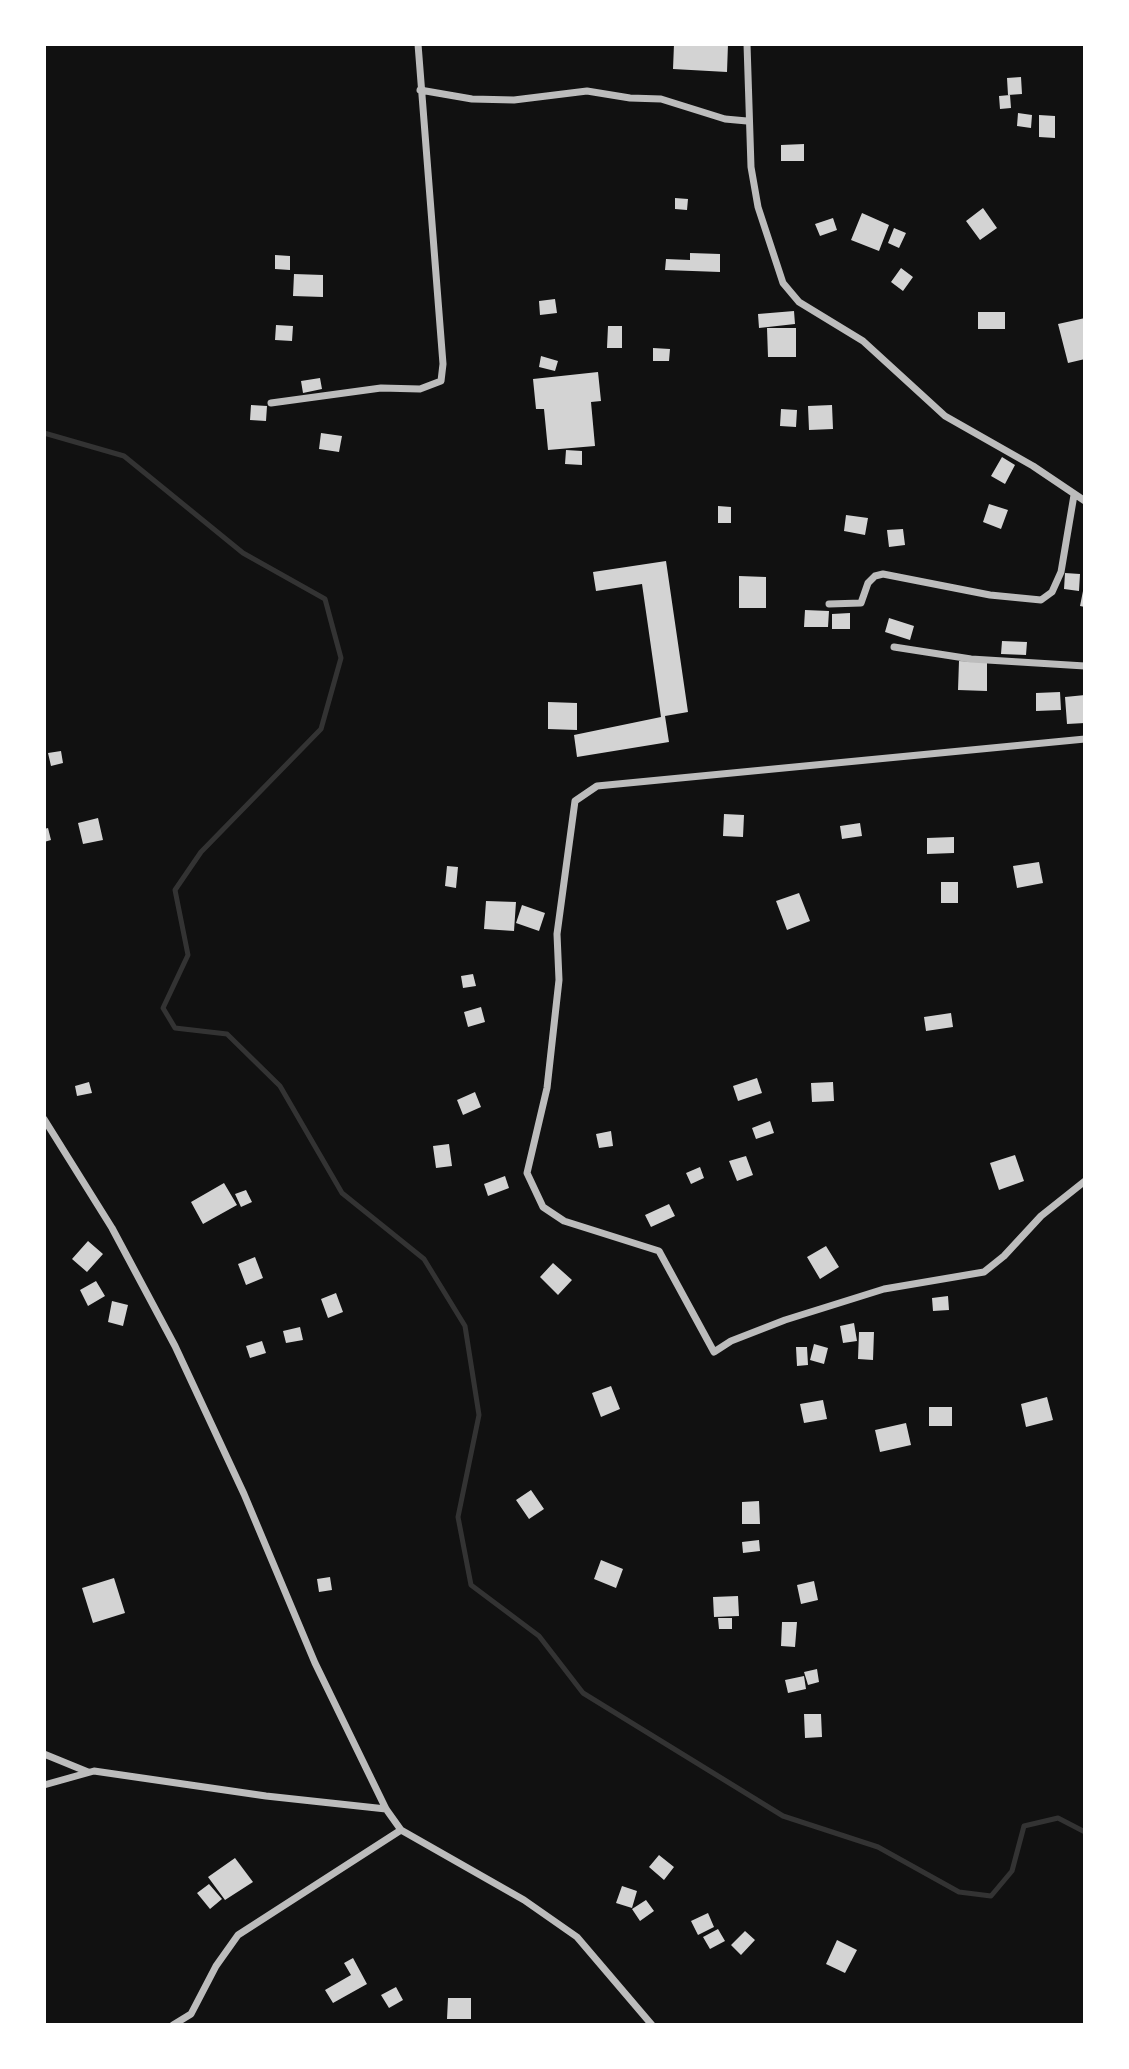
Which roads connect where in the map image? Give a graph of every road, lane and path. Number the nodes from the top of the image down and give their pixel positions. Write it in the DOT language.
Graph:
graph roads {
  1 [pos="418,44"];
  2 [pos="747,44"];
  3 [pos="420,90"];
  4 [pos="747,121"];
  5 [pos="271,403"];
  6 [pos="1074,495"];
  7 [pos="1085,501"];
  8 [pos="829,604"];
  9 [pos="894,646"];
  10 [pos="1085,666"];
  11 [pos="1085,738"];
  12 [pos="44,1119"];
  13 [pos="1085,1181"];
  14 [pos="44,1754"];
  15 [pos="90,1772"];
  16 [pos="44,1785"];
  17 [pos="386,1809"];
  18 [pos="401,1830"];
  19 [pos="173,2025"];
  20 [pos="652,2025"];
  1 -- 3 [label="street"];
  2 -- 4 [label="street"];
  3 -- 4 [label="street"];
  3 -- 5 [label="street"];
  4 -- 6 [label="street"];
  6 -- 7 [label="street"];
  6 -- 8 [label="street"];
  9 -- 10 [label="street"];
  11 -- 13 [label="street"];
  12 -- 17 [label="street"];
  14 -- 15 [label="street"];
  15 -- 16 [label="street"];
  15 -- 17 [label="street"];
  17 -- 18 [label="street"];
  18 -- 19 [label="street"];
  18 -- 20 [label="street"];
}
